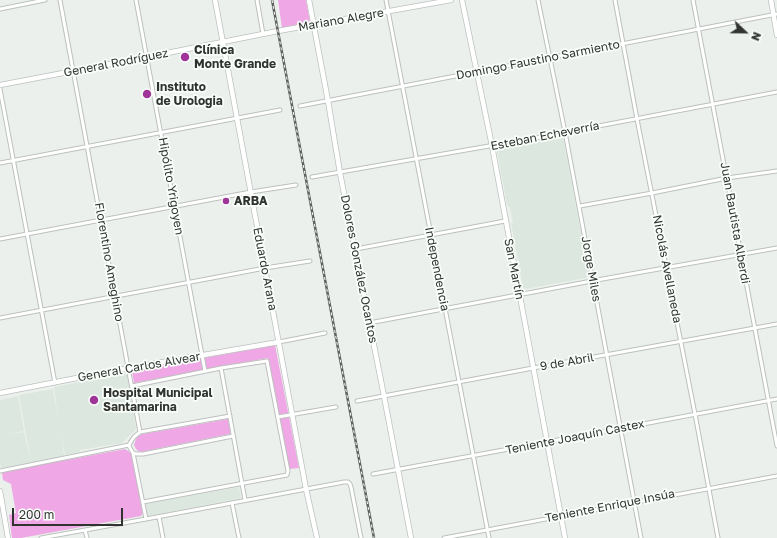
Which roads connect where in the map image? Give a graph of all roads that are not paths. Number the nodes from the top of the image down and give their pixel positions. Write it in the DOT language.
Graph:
graph roads {
  1 [pos="45,0"];
  2 [pos="60,0"];
  3 [pos="136,0"];
  4 [pos="215,0"];
  5 [pos="257,0"];
  6 [pos="309,0"];
  7 [pos="386,0"];
  8 [pos="451,0"];
  9 [pos="462,0"];
  10 [pos="538,0"];
  11 [pos="615,0"];
  12 [pos="693,0"];
  13 [pos="771,0"];
  14 [pos="0,9"];
  15 [pos="388,12"];
  16 [pos="775,15"];
  17 [pos="313,25"];
  18 [pos="699,30"];
  19 [pos="278,31"];
  20 [pos="263,34"];
  21 [pos="777,35"];
  22 [pos="222,42"];
  23 [pos="624,44"];
  24 [pos="147,57"];
  25 [pos="550,57"];
  26 [pos="74,71"];
  27 [pos="477,71"];
  28 [pos="0,85"];
  29 [pos="402,87"];
  30 [pos="0,89"];
  31 [pos="777,92"];
  32 [pos="328,101"];
  33 [pos="713,105"];
  34 [pos="300,106"];
  35 [pos="280,110"];
  36 [pos="237,118"];
  37 [pos="637,119"];
  38 [pos="565,132"];
  39 [pos="161,133"];
  40 [pos="88,146"];
  41 [pos="492,146"];
  42 [pos="416,160"];
  43 [pos="13,161"];
  44 [pos="0,163"];
  45 [pos="777,171"];
  46 [pos="340,173"];
  47 [pos="312,177"];
  48 [pos="727,178"];
  49 [pos="296,185"];
  50 [pos="250,192"];
  51 [pos="652,193"];
  52 [pos="580,206"];
  53 [pos="175,207"];
  54 [pos="101,221"];
  55 [pos="506,221"];
  56 [pos="27,235"];
  57 [pos="431,235"];
  58 [pos="0,239"];
  59 [pos="777,248"];
  60 [pos="356,249"];
  61 [pos="741,255"];
  62 [pos="310,261"];
  63 [pos="667,267"];
  64 [pos="265,268"];
  65 [pos="594,281"];
  66 [pos="189,282"];
  67 [pos="519,295"];
  68 [pos="115,296"];
  69 [pos="445,308"];
  70 [pos="41,310"];
  71 [pos="0,318"];
  72 [pos="370,323"];
  73 [pos="777,324"];
  74 [pos="755,328"];
  75 [pos="325,333"];
  76 [pos="680,341"];
  77 [pos="279,342"];
  78 [pos="607,355"];
  79 [pos="202,356"];
  80 [pos="128,368"];
  81 [pos="221,368"];
  82 [pos="533,368"];
  83 [pos="205,372"];
  84 [pos="459,382"];
  85 [pos="55,383"];
  86 [pos="132,386"];
  87 [pos="0,393"];
  88 [pos="384,396"];
  89 [pos="777,398"];
  90 [pos="768,400"];
  91 [pos="357,401"];
  92 [pos="336,407"];
  93 [pos="292,414"];
  94 [pos="695,414"];
  95 [pos="230,416"];
  96 [pos="278,417"];
  97 [pos="621,428"];
  98 [pos="140,432"];
  99 [pos="233,436"];
  100 [pos="547,442"];
  101 [pos="129,445"];
  102 [pos="777,446"];
  103 [pos="133,453"];
  104 [pos="473,456"];
  105 [pos="398,469"];
  106 [pos="0,470"];
  107 [pos="373,474"];
  108 [pos="777,476"];
  109 [pos="242,484"];
  110 [pos="709,488"];
  111 [pos="306,489"];
  112 [pos="0,491"];
  113 [pos="245,500"];
  114 [pos="143,502"];
  115 [pos="634,502"];
  116 [pos="232,503"];
  117 [pos="561,516"];
  118 [pos="159,517"];
  119 [pos="146,519"];
  120 [pos="85,530"];
  121 [pos="487,530"];
  122 [pos="8,538"];
  123 [pos="41,538"];
  124 [pos="87,538"];
  125 [pos="163,538"];
  126 [pos="239,538"];
  127 [pos="317,538"];
  128 [pos="361,538"];
  129 [pos="411,538"];
  130 [pos="444,538"];
  131 [pos="489,538"];
  132 [pos="565,538"];
  133 [pos="641,538"];
  134 [pos="718,538"];
  1 -- 14 [label="street"];
  2 -- 26 [label="street, Florentino Ameghino"];
  3 -- 24 [label="street, Hipólito Yrigoyen"];
  4 -- 22 [label="street, Eduardo Arana"];
  5 -- 20 [label="street"];
  6 -- 17 [label="street, Dolores González Ocantos"];
  7 -- 15 [label="street, Independencia"];
  8 -- 15 [label="street, Mariano Alegre"];
  9 -- 27 [label="street, San Martín"];
  10 -- 25 [label="street, Jorge Miles"];
  11 -- 23 [label="street, Nicolás Avellaneda"];
  12 -- 18 [label="street, Juan Bautista Alberdi"];
  13 -- 16 [label="street"];
  15 -- 17 [label="street, Mariano Alegre"];
  15 -- 29 [label="street, Independencia"];
  16 -- 18 [label="street, Domingo Faustino Sarmiento"];
  16 -- 21 [label="street"];
  17 -- 19 [label="street, Mariano Alegre"];
  17 -- 32 [label="street, Dolores González Ocantos"];
  18 -- 23 [label="street, Domingo Faustino Sarmiento"];
  18 -- 33 [label="street, Juan Bautista Alberdi"];
  19 -- 20 [label="street, General Rodríguez"];
  20 -- 22 [label="street, General Rodríguez"];
  22 -- 24 [label="street, General Rodríguez"];
  22 -- 36 [label="street, Eduardo Arana"];
  23 -- 25 [label="street, Domingo Faustino Sarmiento"];
  23 -- 37 [label="street, Nicolás Avellaneda"];
  24 -- 26 [label="street, General Rodríguez"];
  24 -- 39 [label="street, Hipólito Yrigoyen"];
  25 -- 27 [label="street, Domingo Faustino Sarmiento"];
  25 -- 38 [label="street, Jorge Miles"];
  26 -- 28 [label="street, General Rodríguez"];
  26 -- 40 [label="street, Florentino Ameghino"];
  27 -- 29 [label="street, Domingo Faustino Sarmiento"];
  27 -- 41 [label="street, San Martín"];
  29 -- 32 [label="street, Domingo Faustino Sarmiento"];
  29 -- 42 [label="street, Independencia"];
  30 -- 43 [label="street"];
  31 -- 33 [label="street, Esteban Echeverría"];
  32 -- 34 [label="street, Domingo Faustino Sarmiento"];
  32 -- 46 [label="street, Dolores González Ocantos"];
  33 -- 37 [label="street, Esteban Echeverría"];
  33 -- 48 [label="street, Juan Bautista Alberdi"];
  35 -- 36 [label="street"];
  36 -- 39 [label="street"];
  36 -- 50 [label="street, Eduardo Arana"];
  37 -- 38 [label="street, Esteban Echeverría"];
  37 -- 51 [label="street, Nicolás Avellaneda"];
  38 -- 41 [label="street, Esteban Echeverría"];
  38 -- 52 [label="street, Jorge Miles"];
  39 -- 40 [label="street"];
  39 -- 53 [label="street, Hipólito Yrigoyen"];
  40 -- 43 [label="street"];
  40 -- 54 [label="street, Florentino Ameghino"];
  41 -- 42 [label="street, Esteban Echeverría"];
  41 -- 55 [label="street, San Martín"];
  42 -- 46 [label="street, Esteban Echeverría"];
  42 -- 57 [label="street, Independencia"];
  43 -- 44 [label="street"];
  43 -- 56 [label="street"];
  45 -- 48 [label="street"];
  46 -- 47 [label="street, Esteban Echeverría"];
  46 -- 60 [label="street, Dolores González Ocantos"];
  48 -- 51 [label="street"];
  48 -- 61 [label="street, Juan Bautista Alberdi"];
  49 -- 50 [label="street"];
  50 -- 53 [label="street"];
  50 -- 64 [label="street, Eduardo Arana"];
  51 -- 52 [label="street"];
  51 -- 63 [label="street, Nicolás Avellaneda"];
  52 -- 65 [label="street, Jorge Miles"];
  53 -- 54 [label="street"];
  53 -- 66 [label="street, Hipólito Yrigoyen"];
  54 -- 56 [label="street"];
  54 -- 68 [label="street, Florentino Ameghino"];
  55 -- 57 [label="street"];
  55 -- 67 [label="street, San Martín"];
  56 -- 58 [label="street"];
  56 -- 70 [label="street"];
  57 -- 60 [label="street"];
  57 -- 69 [label="street, Independencia"];
  59 -- 61 [label="street"];
  60 -- 72 [label="street, Dolores González Ocantos"];
  61 -- 63 [label="street"];
  61 -- 74 [label="street, Juan Bautista Alberdi"];
  62 -- 64 [label="street"];
  63 -- 65 [label="street"];
  63 -- 76 [label="street, Nicolás Avellaneda"];
  64 -- 66 [label="street"];
  64 -- 77 [label="street, Eduardo Arana"];
  65 -- 67 [label="street"];
  65 -- 78 [label="street, Jorge Miles"];
  66 -- 68 [label="street"];
  66 -- 79 [label="street, Hipólito Yrigoyen"];
  67 -- 69 [label="street"];
  67 -- 82 [label="street, San Martín"];
  68 -- 70 [label="street"];
  68 -- 80 [label="street, Florentino Ameghino"];
  69 -- 72 [label="street"];
  69 -- 84 [label="street, Independencia"];
  70 -- 71 [label="street"];
  70 -- 85 [label="street"];
  72 -- 88 [label="street, Dolores González Ocantos"];
  73 -- 74 [label="street, 9 de Abril"];
  74 -- 76 [label="street, 9 de Abril"];
  74 -- 90 [label="street, Juan Bautista Alberdi"];
  75 -- 77 [label="street"];
  76 -- 78 [label="street, 9 de Abril"];
  76 -- 94 [label="street, Nicolás Avellaneda"];
  77 -- 79 [label="street, General Carlos Alvear"];
  77 -- 93 [label="street, Eduardo Arana"];
  78 -- 82 [label="street, 9 de Abril"];
  78 -- 97 [label="street, Jorge Miles"];
  79 -- 80 [label="street, General Carlos Alvear"];
  79 -- 83 [label="street, Hipólito Yrigoyen"];
  80 -- 85 [label="street, General Carlos Alvear"];
  80 -- 86 [label="street, Florentino Ameghino"];
  81 -- 83 [label="street"];
  81 -- 95 [label="street"];
  81 -- 96 [label="street"];
  82 -- 84 [label="street, 9 de Abril"];
  82 -- 100 [label="street, San Martín"];
  83 -- 86 [label="street"];
  84 -- 88 [label="street, 9 de Abril"];
  84 -- 104 [label="street, Independencia"];
  85 -- 87 [label="street, General Carlos Alvear"];
  86 -- 98 [label="street, Florentino Ameghino"];
  88 -- 91 [label="street, 9 de Abril"];
  88 -- 105 [label="street, Dolores González Ocantos"];
  89 -- 90 [label="street, Teniente Joaquín Castex"];
  90 -- 94 [label="street, Teniente Joaquín Castex"];
  90 -- 102 [label="street, Juan Bautista Alberdi"];
  92 -- 93 [label="street"];
  93 -- 96 [label="street"];
  93 -- 111 [label="street, Eduardo Arana"];
  94 -- 97 [label="street, Teniente Joaquín Castex"];
  94 -- 110 [label="street, Nicolás Avellaneda"];
  95 -- 98 [label="street"];
  95 -- 99 [label="street"];
  96 -- 109 [label="street"];
  97 -- 100 [label="street, Teniente Joaquín Castex"];
  97 -- 115 [label="street, Jorge Miles"];
  98 -- 101 [label="street"];
  99 -- 103 [label="street"];
  99 -- 109 [label="street"];
  100 -- 104 [label="street, Teniente Joaquín Castex"];
  100 -- 117 [label="street, San Martín"];
  101 -- 103 [label="street"];
  101 -- 106 [label="street"];
  103 -- 114 [label="street"];
  104 -- 105 [label="street, Teniente Joaquín Castex"];
  104 -- 121 [label="street, Independencia"];
  105 -- 107 [label="street, Teniente Joaquín Castex"];
  105 -- 129 [label="street, Dolores González Ocantos"];
  108 -- 110 [label="street, Teniente Enrique Insúa"];
  109 -- 113 [label="street"];
  109 -- 114 [label="street"];
  110 -- 115 [label="street, Teniente Enrique Insúa"];
  110 -- 134 [label="street, Nicolás Avellaneda"];
  111 -- 113 [label="street"];
  111 -- 127 [label="street, Eduardo Arana"];
  111 -- 128 [label="street"];
  112 -- 122 [label="street"];
  113 -- 116 [label="street"];
  114 -- 119 [label="street"];
  115 -- 117 [label="street, Teniente Enrique Insúa"];
  115 -- 133 [label="street, Jorge Miles"];
  116 -- 118 [label="street"];
  116 -- 126 [label="street"];
  117 -- 121 [label="street, Teniente Enrique Insúa"];
  117 -- 132 [label="street, San Martín"];
  118 -- 119 [label="street"];
  118 -- 125 [label="street"];
  119 -- 120 [label="street"];
  120 -- 123 [label="street"];
  120 -- 124 [label="street"];
  121 -- 130 [label="street, Teniente Enrique Insúa"];
  121 -- 131 [label="street, Independencia"];
}
